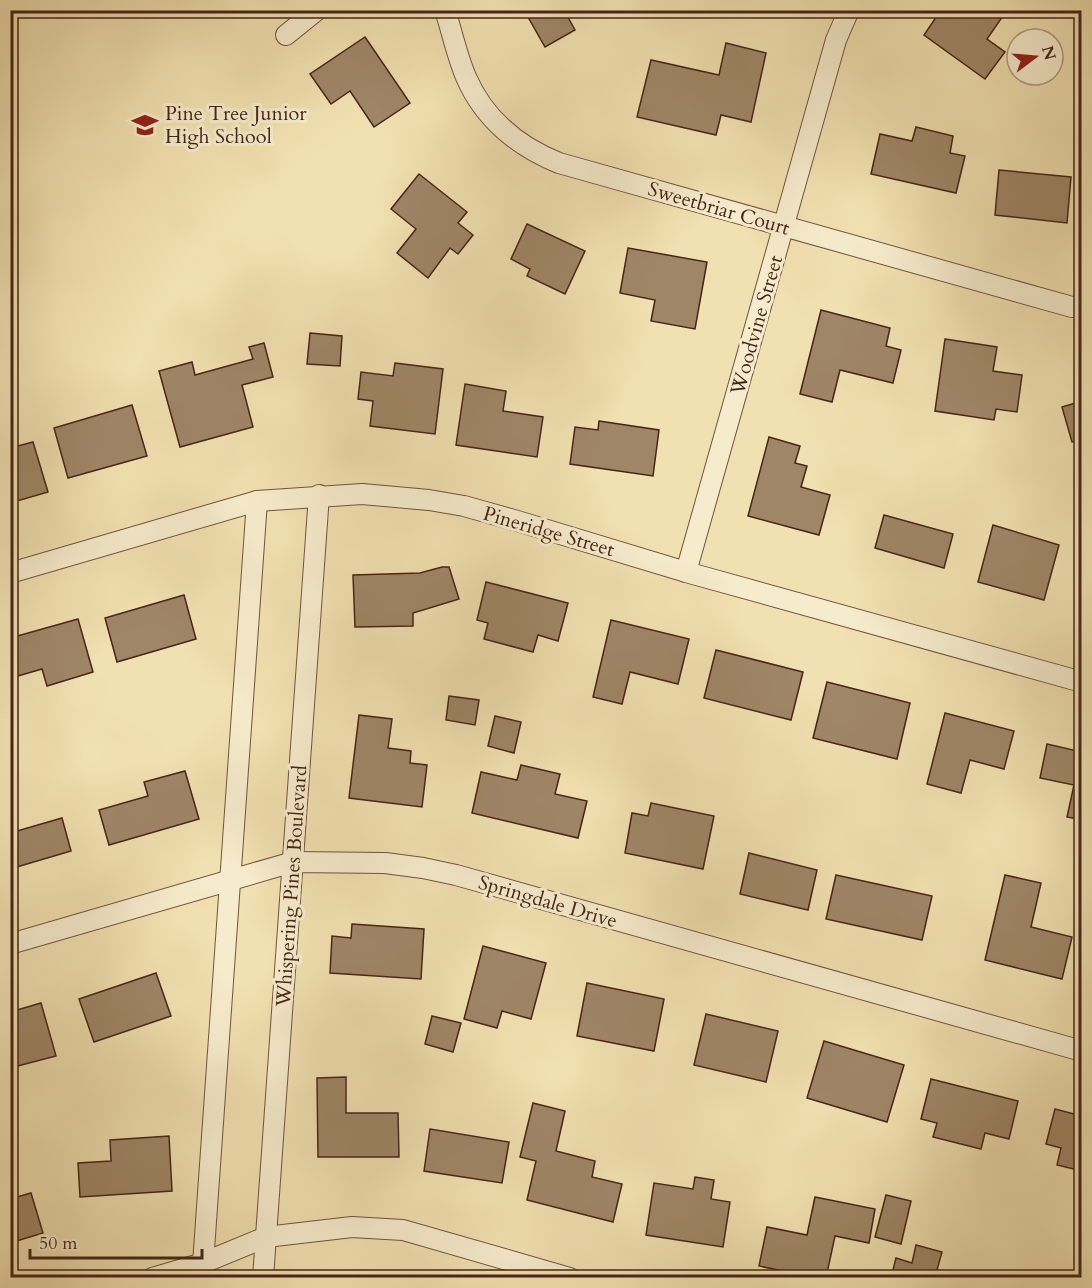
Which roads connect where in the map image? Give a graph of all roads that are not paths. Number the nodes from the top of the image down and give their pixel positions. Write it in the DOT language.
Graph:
graph roads {
  1 [pos="317,10"];
  2 [pos="446,10"];
  3 [pos="849,10"];
  4 [pos="286,35"];
  5 [pos="784,226"];
  6 [pos="1072,307"];
  7 [pos="319,495"];
  8 [pos="257,501"];
  9 [pos="686,572"];
  10 [pos="10,573"];
  11 [pos="1082,682"];
  12 [pos="293,862"];
  13 [pos="231,880"];
  14 [pos="10,944"];
  15 [pos="1082,1051"];
  16 [pos="266,1238"];
  17 [pos="203,1270"];
  18 [pos="152,1278"];
  19 [pos="263,1278"];
  20 [pos="570,1278"];
  1 -- 4 [label="street"];
  2 -- 5 [label="street, Sweetbriar Court"];
  3 -- 5 [label="street, Woodvine Street"];
  5 -- 6 [label="street, Sweetbriar Court"];
  5 -- 9 [label="street, Woodvine Street"];
  7 -- 8 [label="street, Pineridge Street"];
  7 -- 9 [label="street, Pineridge Street"];
  7 -- 12 [label="street, Whispering Pines Boulevard"];
  8 -- 10 [label="street, Pineridge Street"];
  8 -- 13 [label="street"];
  9 -- 11 [label="street, Pineridge Street"];
  12 -- 13 [label="street, Springdale Drive"];
  12 -- 15 [label="street, Springdale Drive"];
  12 -- 16 [label="street, Whispering Pines Boulevard"];
  13 -- 14 [label="street, Springdale Drive"];
  13 -- 17 [label="street"];
  16 -- 17 [label="street"];
  16 -- 19 [label="street, Whispering Pines Boulevard"];
  16 -- 20 [label="street"];
  17 -- 18 [label="street"];
}
